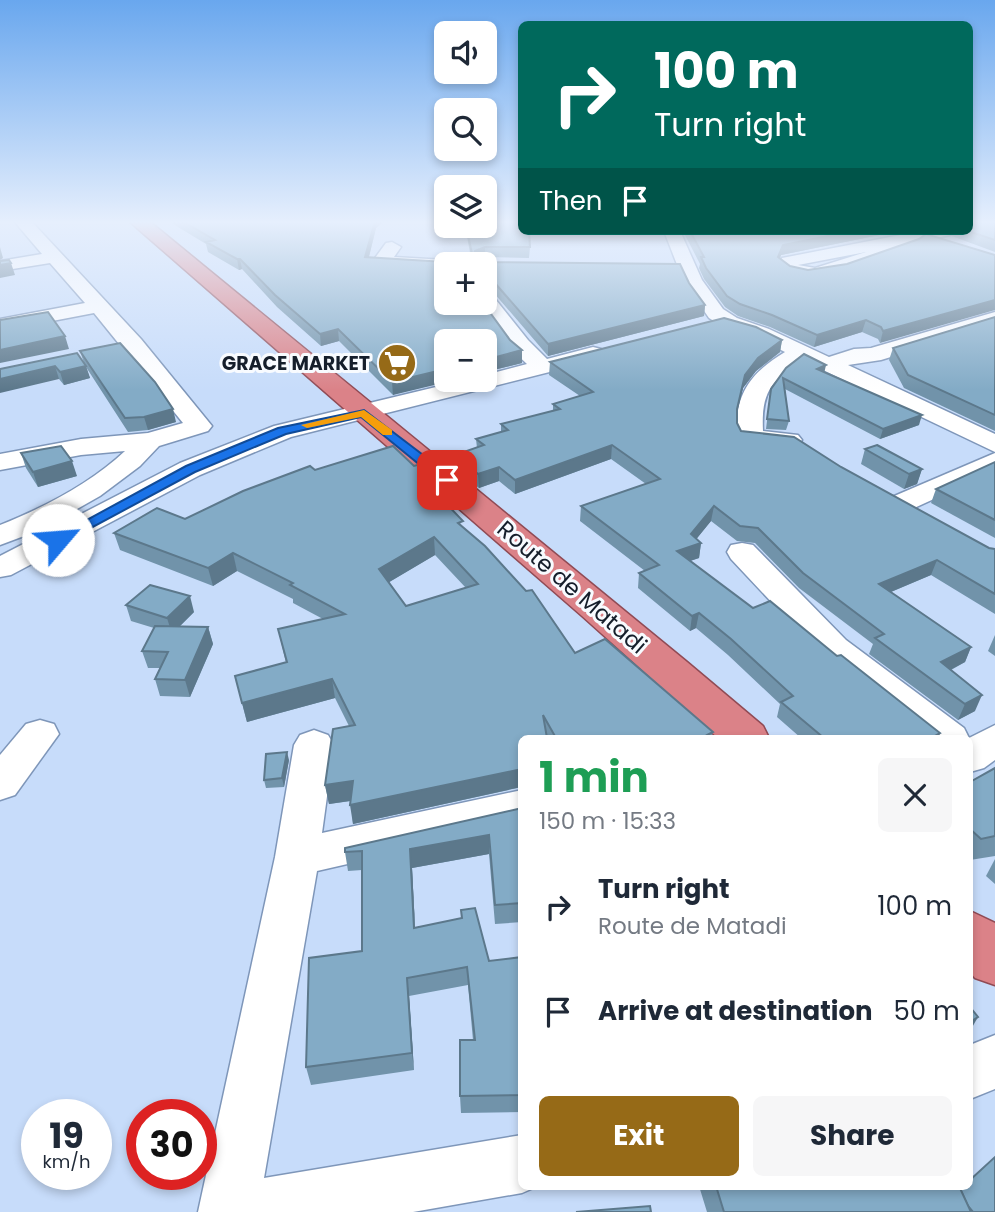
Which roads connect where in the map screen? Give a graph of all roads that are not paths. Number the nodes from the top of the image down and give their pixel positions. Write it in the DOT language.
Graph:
graph roads {
  1 [pos="73,278"];
  2 [pos="205,278"];
  3 [pos="686,278"];
  4 [pos="98,306"];
  5 [pos="960,307"];
  6 [pos="497,315"];
  7 [pos="995,318"];
  8 [pos="724,320"];
  9 [pos="0,325"];
  10 [pos="698,327"];
  11 [pos="934,330"];
  12 [pos="621,347"];
  13 [pos="800,352"];
  14 [pos="829,364"];
  15 [pos="543,367"];
  16 [pos="364,413"];
  17 [pos="150,441"];
  18 [pos="995,444"];
  19 [pos="808,446"];
  20 [pos="995,461"];
  21 [pos="0,462"];
  22 [pos="903,503"];
  23 [pos="0,536"];
  24 [pos="742,552"];
  25 [pos="0,568"];
  26 [pos="40,734"];
  27 [pos="744,735"];
  28 [pos="952,735"];
  29 [pos="314,746"];
  30 [pos="0,783"];
  31 [pos="518,808"];
  32 [pos="297,858"];
  33 [pos="973,939"];
  34 [pos="995,959"];
  35 [pos="995,1062"];
  36 [pos="973,1071"];
  37 [pos="518,1165"];
  38 [pos="228,1212"];
  39 [pos="241,1212"];
  1 -- 4 [label="street"];
  2 -- 16 [label="highway, Route de Matadi"];
  3 -- 8 [label="street"];
  4 -- 9 [label="street"];
  4 -- 17 [label="street"];
  5 -- 11 [label="street"];
  6 -- 15 [label="street"];
  7 -- 11 [label="street"];
  8 -- 10 [label="street"];
  8 -- 13 [label="street"];
  11 -- 14 [label="street"];
  12 -- 15 [label="street"];
  13 -- 14 [label="street"];
  13 -- 19 [label="street"];
  14 -- 18 [label="street"];
  15 -- 16 [label="street"];
  16 -- 25 [label="street"];
  16 -- 27 [label="highway, Route de Matadi"];
  17 -- 21 [label="street"];
  17 -- 23 [label="street"];
  20 -- 22 [label="street"];
  24 -- 28 [label="street"];
  26 -- 30 [label="street"];
  29 -- 32 [label="street"];
  31 -- 32 [label="street"];
  32 -- 38 [label="street"];
  33 -- 34 [label="highway"];
  35 -- 36 [label="street"];
  37 -- 39 [label="street"];
}
